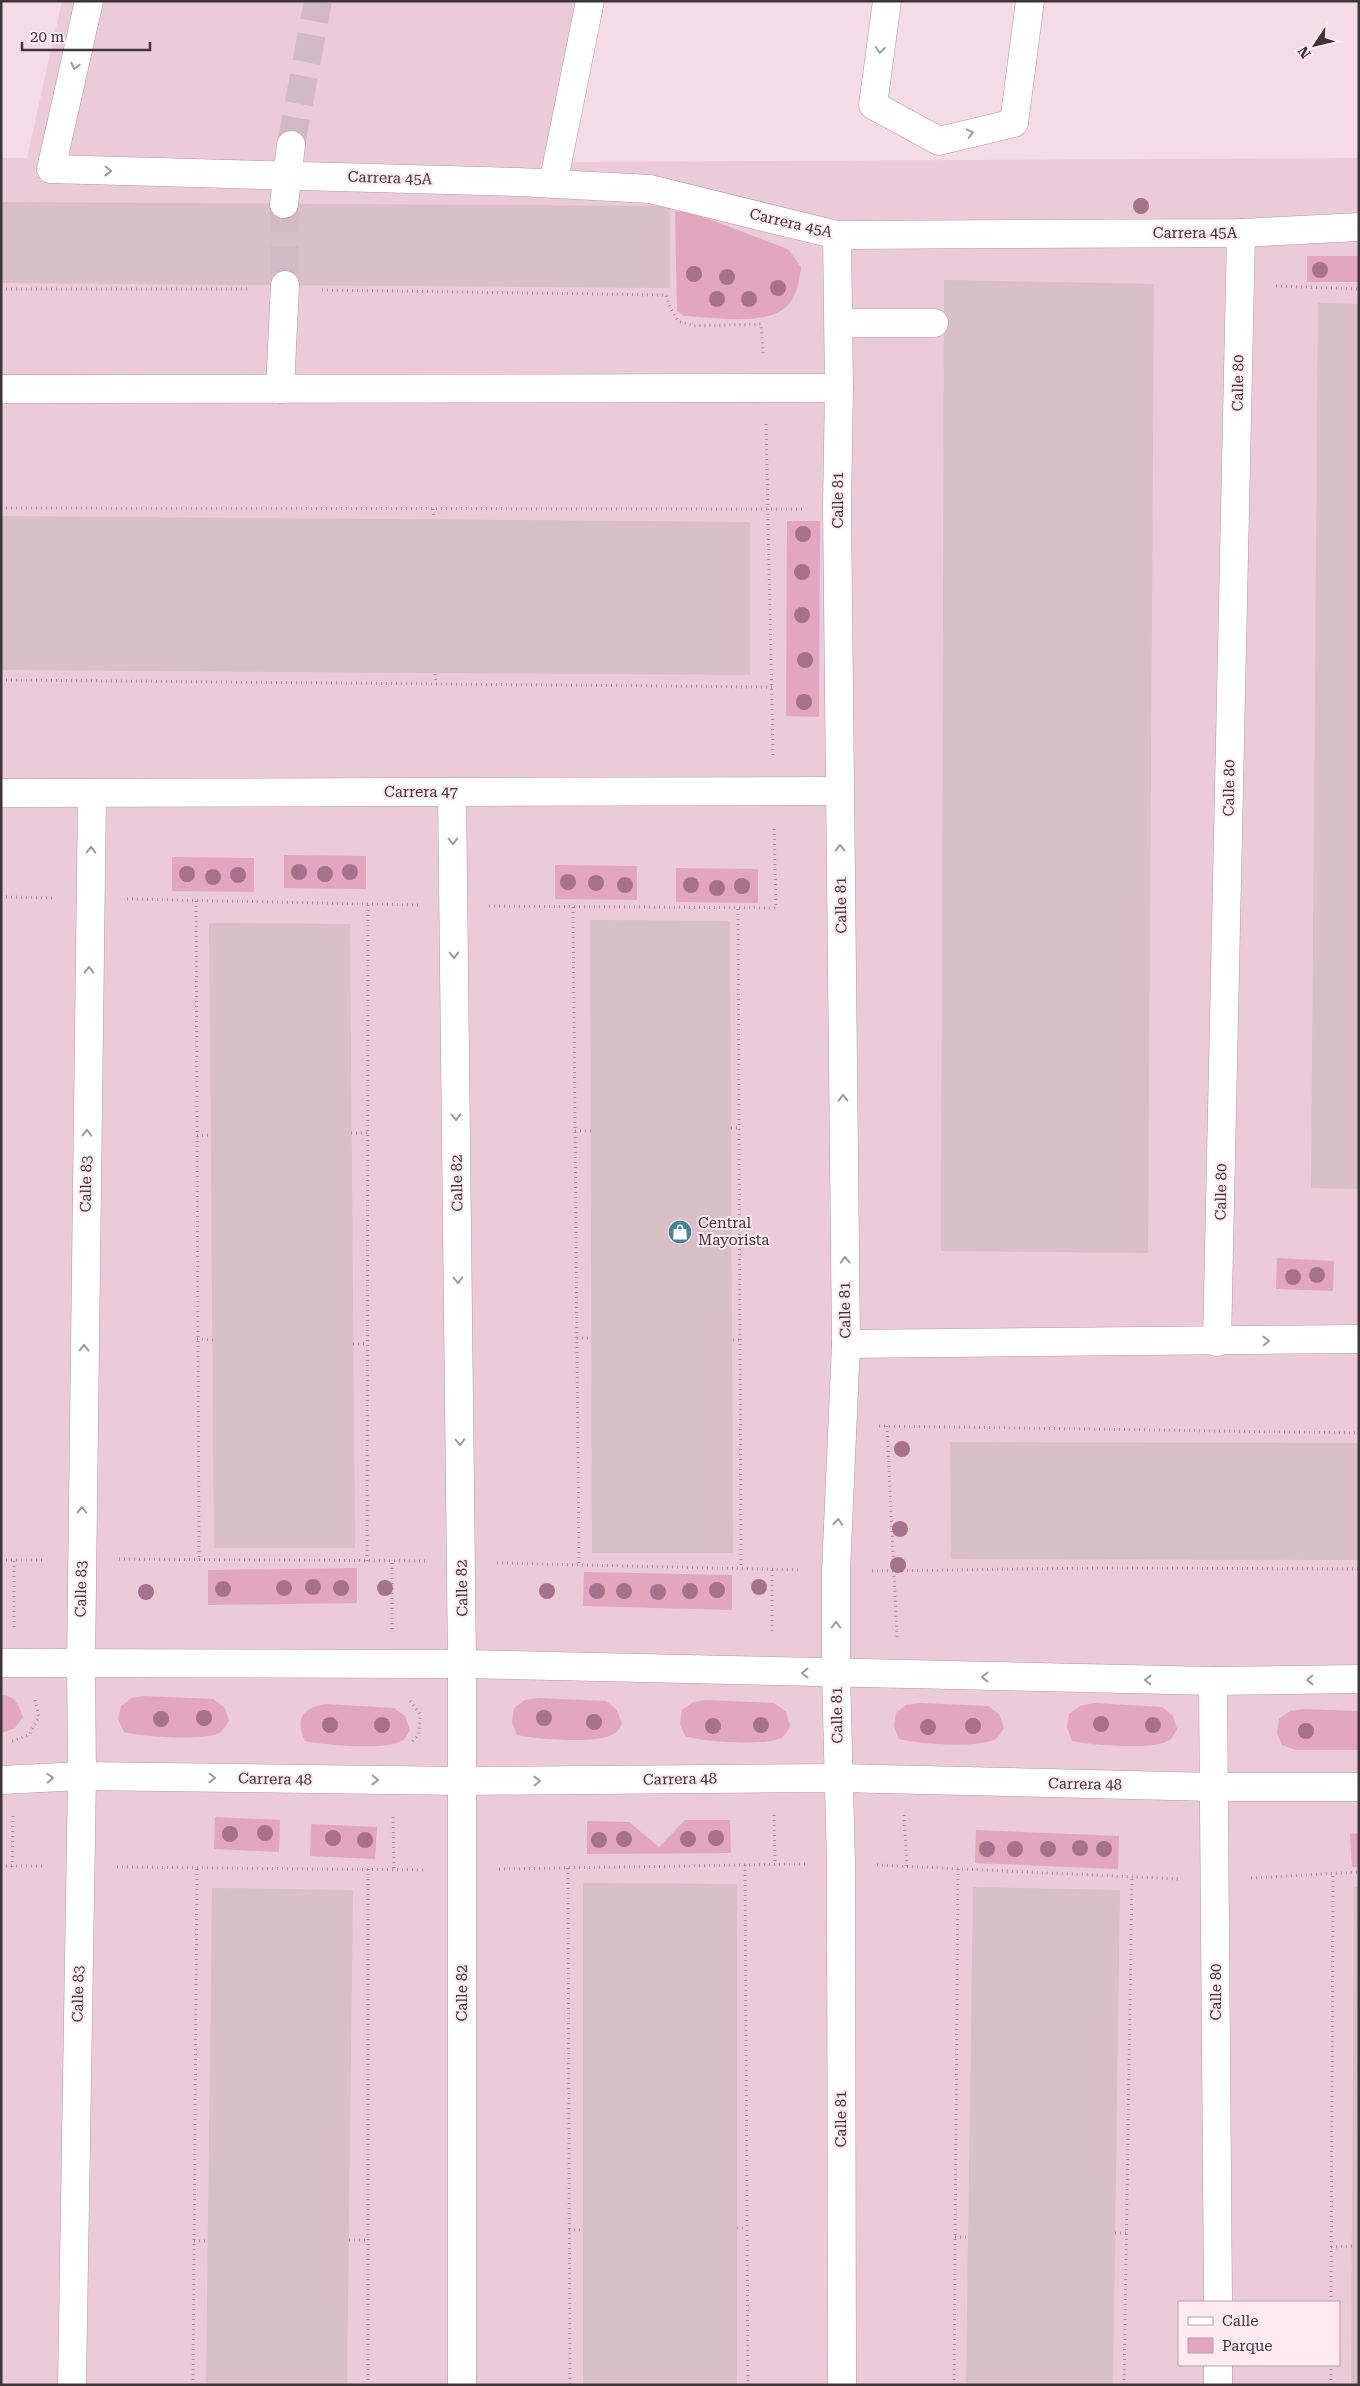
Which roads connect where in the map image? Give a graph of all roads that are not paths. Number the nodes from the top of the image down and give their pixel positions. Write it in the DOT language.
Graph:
graph roads {
  1 [pos="89,1"];
  2 [pos="590,1"];
  3 [pos="887,1"];
  4 [pos="1030,1"];
  5 [pos="291,144"];
  6 [pos="286,174"];
  7 [pos="553,184"];
  8 [pos="284,204"];
  9 [pos="1359,227"];
  10 [pos="1242,233"];
  11 [pos="838,234"];
  12 [pos="284,287"];
  13 [pos="838,323"];
  14 [pos="934,324"];
  15 [pos="839,388"];
  16 [pos="1,389"];
  17 [pos="280,389"];
  18 [pos="840,791"];
  19 [pos="452,792"];
  20 [pos="1,793"];
  21 [pos="92,793"];
  22 [pos="1359,1340"];
  23 [pos="1217,1342"];
  24 [pos="846,1344"];
  25 [pos="7,1663"];
  26 [pos="81,1663"];
  27 [pos="462,1664"];
  28 [pos="836,1674"];
  29 [pos="1359,1679"];
  30 [pos="1213,1682"];
  31 [pos="82,1776"];
  32 [pos="838,1778"];
  33 [pos="7,1780"];
  34 [pos="462,1782"];
  35 [pos="1214,1787"];
  36 [pos="1359,1788"];
  37 [pos="1218,2301"];
  38 [pos="1218,2366"];
  39 [pos="72,2385"];
  40 [pos="462,2385"];
  41 [pos="842,2385"];
  42 [pos="1218,2385"];
  1 -- 6 [label="street, Carrera 45A, one-way"];
  2 -- 7 [label="street"];
  3 -- 4 [label="street, one-way"];
  5 -- 6 [label="street"];
  6 -- 7 [label="street, Carrera 45A"];
  6 -- 8 [label="street"];
  7 -- 11 [label="street, Carrera 45A"];
  9 -- 10 [label="street, Carrera 45A"];
  10 -- 11 [label="street, Carrera 45A"];
  10 -- 23 [label="street, Calle 80"];
  11 -- 13 [label="street, Calle 81"];
  12 -- 17 [label="street"];
  13 -- 14 [label="street"];
  13 -- 15 [label="street, Calle 81"];
  15 -- 17 [label="street"];
  15 -- 18 [label="street, Calle 81"];
  16 -- 17 [label="street"];
  18 -- 19 [label="street, Carrera 47"];
  24 -- 18 [label="street, Calle 81, one-way"];
  19 -- 21 [label="street, Carrera 47"];
  19 -- 27 [label="street, Calle 82, one-way"];
  20 -- 21 [label="street, Carrera 47"];
  26 -- 21 [label="street, Calle 83, one-way"];
  23 -- 22 [label="street, one-way"];
  23 -- 24 [label="street"];
  28 -- 24 [label="street, Calle 81, one-way"];
  25 -- 26 [label="street"];
  26 -- 27 [label="street"];
  26 -- 31 [label="street, Calle 83"];
  28 -- 27 [label="street, one-way"];
  27 -- 34 [label="street, Calle 82"];
  30 -- 28 [label="street, one-way"];
  28 -- 32 [label="street, Calle 81"];
  29 -- 30 [label="street, one-way"];
  30 -- 35 [label="street, Calle 80"];
  33 -- 31 [label="street, Carrera 48, one-way"];
  31 -- 34 [label="street, Carrera 48, one-way"];
  31 -- 39 [label="street, Calle 83"];
  34 -- 32 [label="street, Carrera 48, one-way"];
  32 -- 35 [label="street, Carrera 48"];
  32 -- 41 [label="street, Calle 81"];
  34 -- 40 [label="street, Calle 82"];
  35 -- 36 [label="street, Carrera 48"];
  35 -- 37 [label="street, Calle 80"];
  38 -- 42 [label="street"];
}
